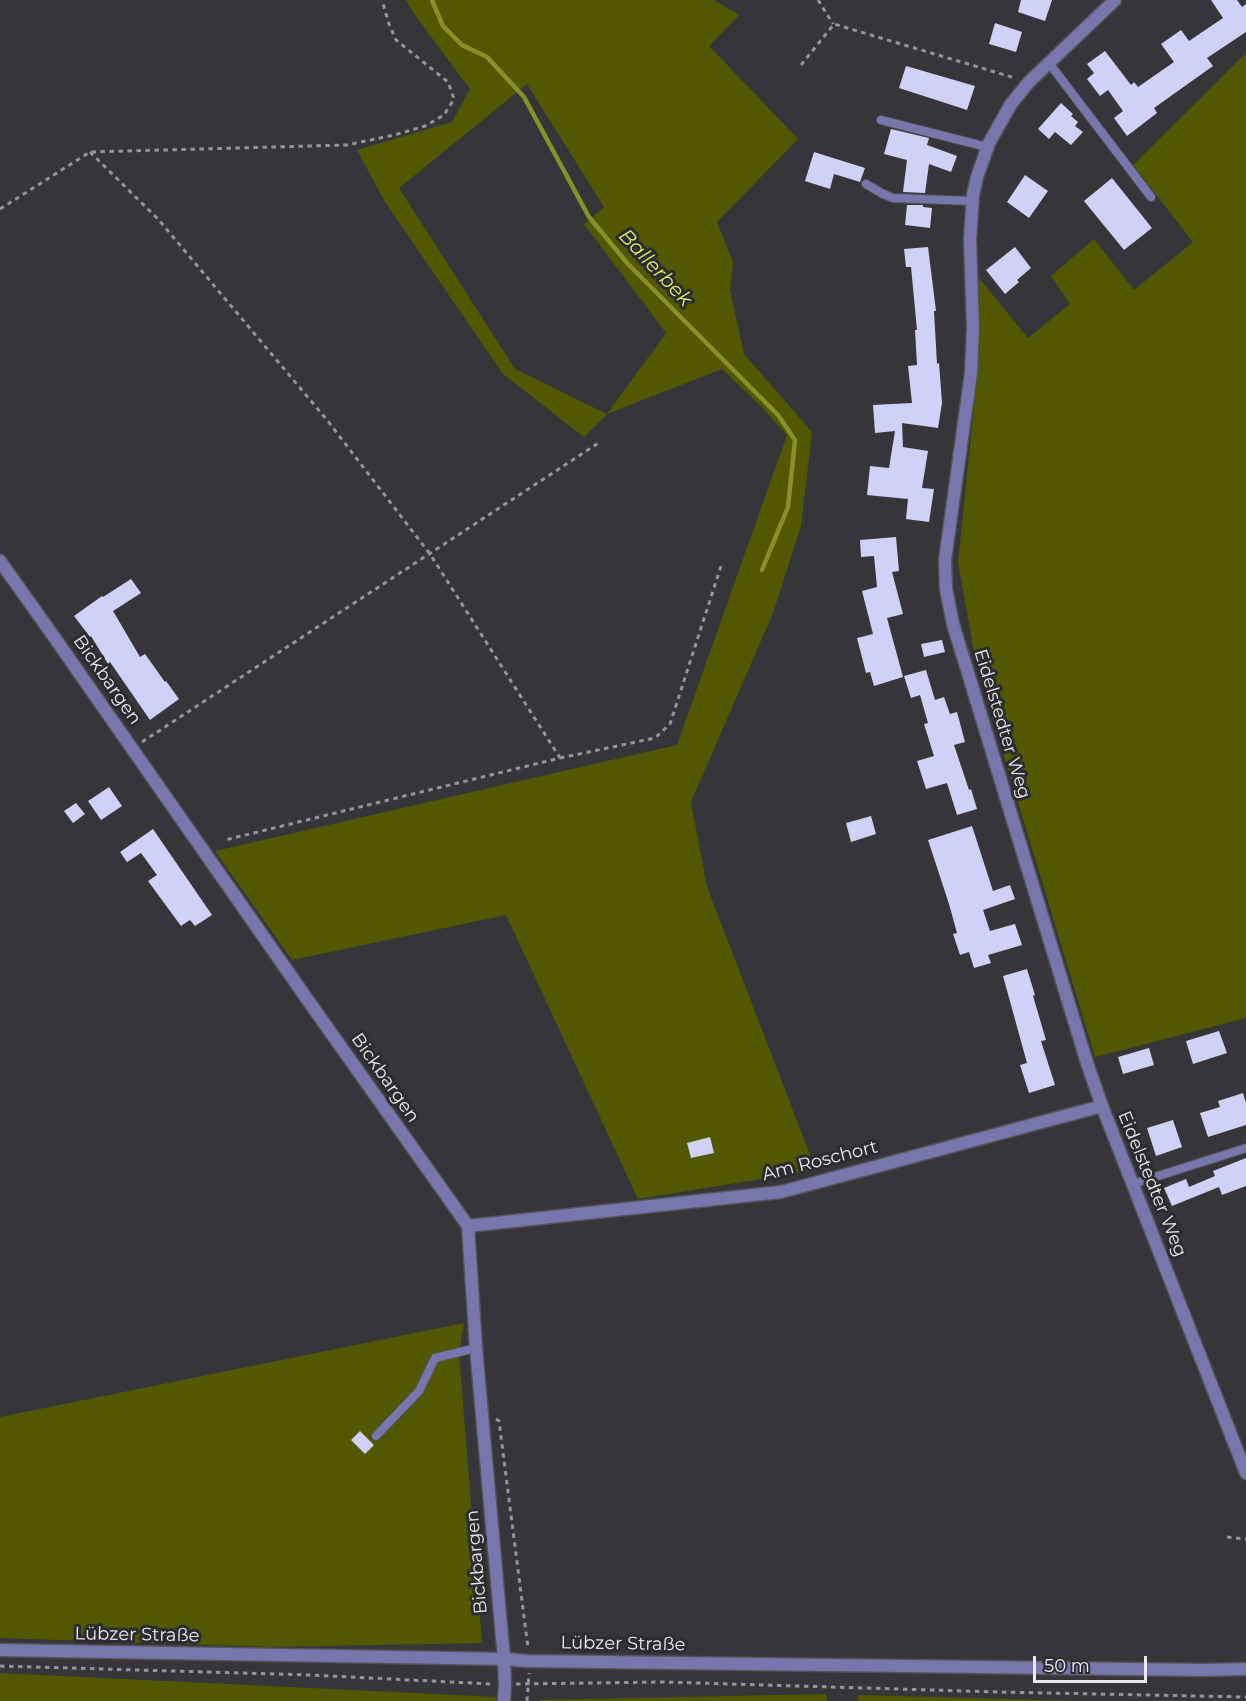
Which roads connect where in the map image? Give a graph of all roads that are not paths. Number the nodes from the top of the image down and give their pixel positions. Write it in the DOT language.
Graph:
graph roads {
  1 [pos="1115,0"];
  2 [pos="1049,63"];
  3 [pos="881,120"];
  4 [pos="987,147"];
  5 [pos="866,184"];
  6 [pos="1151,197"];
  7 [pos="973,201"];
  8 [pos="0,561"];
  9 [pos="1102,1106"];
  10 [pos="1246,1148"];
  11 [pos="1133,1184"];
  12 [pos="468,1226"];
  13 [pos="476,1347"];
  14 [pos="376,1436"];
  15 [pos="1243,1456"];
  16 [pos="1246,1473"];
  17 [pos="0,1650"];
  18 [pos="504,1659"];
  19 [pos="1246,1668"];
  20 [pos="504,1701"];
  1 -- 2 [label="street, Eidelstedter Weg"];
  2 -- 4 [label="street, Eidelstedter Weg"];
  2 -- 6 [label="lane"];
  3 -- 4 [label="lane"];
  4 -- 7 [label="street, Eidelstedter Weg"];
  5 -- 7 [label="lane"];
  7 -- 9 [label="street, Eidelstedter Weg"];
  8 -- 12 [label="street, Bickbargen"];
  9 -- 11 [label="street, Eidelstedter Weg"];
  9 -- 12 [label="street, Am Roschort"];
  10 -- 11 [label="lane"];
  11 -- 15 [label="street, Eidelstedter Weg"];
  12 -- 13 [label="street, Bickbargen"];
  13 -- 14 [label="lane"];
  13 -- 18 [label="street, Bickbargen"];
  15 -- 16 [label="street, Eidelstedter Weg"];
  17 -- 18 [label="street, Lübzer Straße"];
  18 -- 19 [label="street, Lübzer Straße"];
  18 -- 20 [label="street, Bickbargen"];
}
